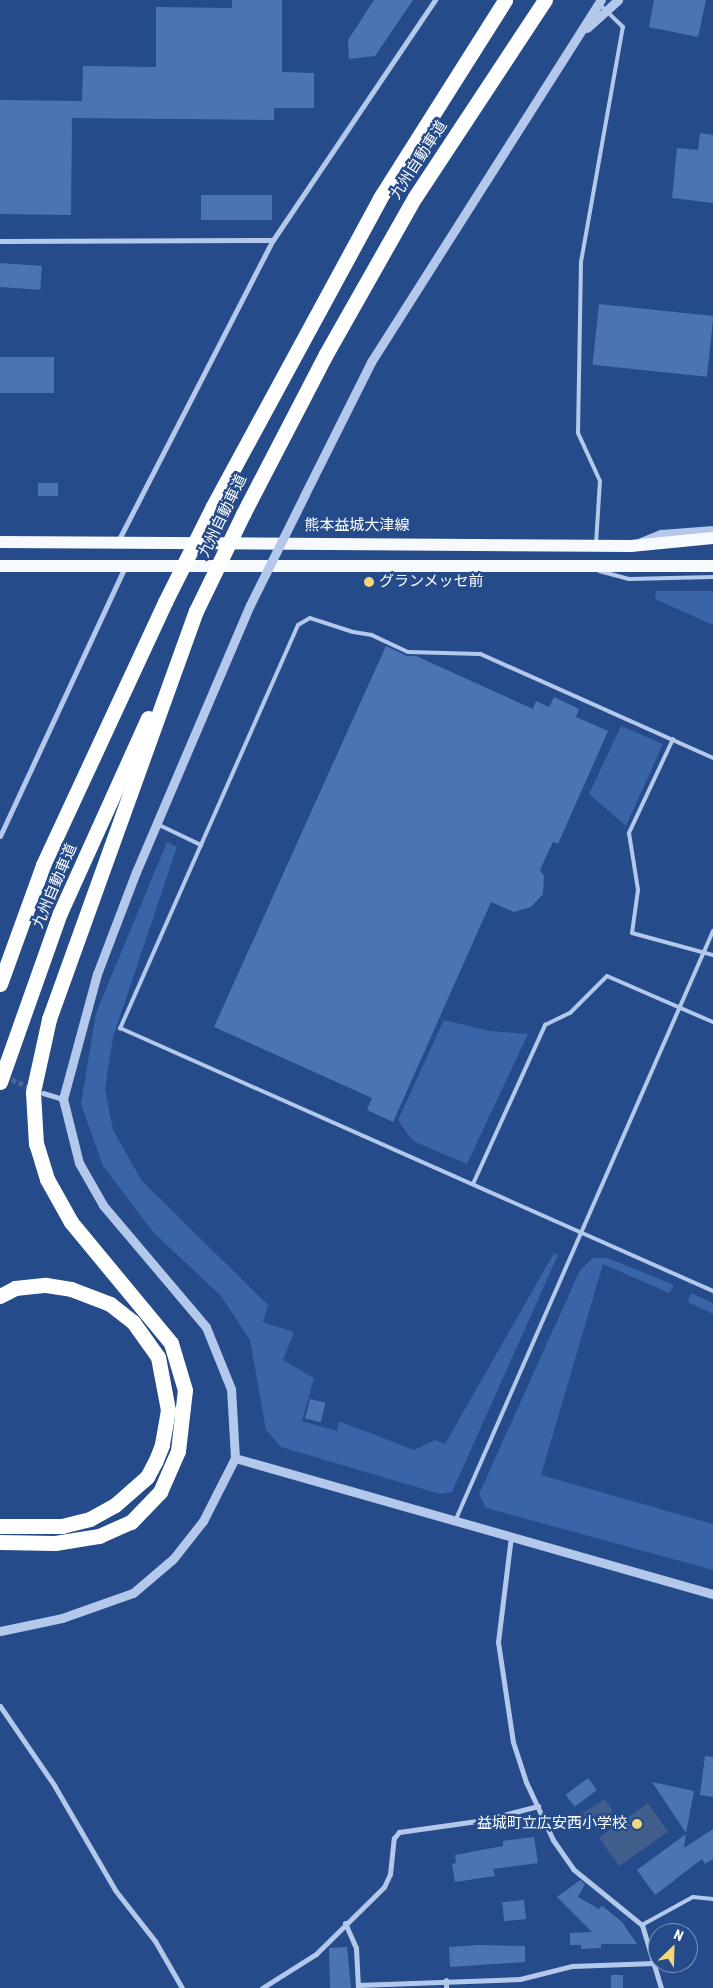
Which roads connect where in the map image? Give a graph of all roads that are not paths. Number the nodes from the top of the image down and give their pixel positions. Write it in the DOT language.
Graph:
graph roads {
  1 [pos="434,0"];
  2 [pos="505,0"];
  3 [pos="545,0"];
  4 [pos="618,0"];
  5 [pos="600,2"];
  6 [pos="606,10"];
  7 [pos="577,37"];
  8 [pos="273,240"];
  9 [pos="0,241"];
  10 [pos="713,530"];
  11 [pos="713,538"];
  12 [pos="0,542"];
  13 [pos="117,543"];
  14 [pos="596,544"];
  15 [pos="632,546"];
  16 [pos="127,564"];
  17 [pos="0,566"];
  18 [pos="713,566"];
  19 [pos="591,568"];
  20 [pos="713,577"];
  21 [pos="196,611"];
  22 [pos="673,739"];
  23 [pos="713,758"];
  24 [pos="157,824"];
  25 [pos="0,836"];
  26 [pos="201,845"];
  27 [pos="713,931"];
  28 [pos="703,952"];
  29 [pos="713,955"];
  30 [pos="0,984"];
  31 [pos="679,1006"];
  32 [pos="713,1022"];
  33 [pos="0,1082"];
  34 [pos="43,1093"];
  35 [pos="63,1099"];
  36 [pos="473,1184"];
  37 [pos="582,1233"];
  38 [pos="713,1291"];
  39 [pos="0,1296"];
  40 [pos="235,1458"];
  41 [pos="456,1519"];
  42 [pos="0,1526"];
  43 [pos="511,1536"];
  44 [pos="0,1542"];
  45 [pos="713,1594"];
  46 [pos="0,1631"];
  47 [pos="0,1706"];
  48 [pos="538,1806"];
  49 [pos="713,1899"];
  50 [pos="345,1923"];
  51 [pos="642,1925"];
  52 [pos="648,1944"];
  53 [pos="648,1963"];
  54 [pos="657,1973"];
  55 [pos="446,1980"];
  56 [pos="358,1986"];
  57 [pos="182,1988"];
  58 [pos="262,1988"];
  59 [pos="446,1988"];
  60 [pos="661,1988"];
  1 -- 8 [label="street"];
  2 -- 30 [label="highway, 九州自動車道, bridge"];
  3 -- 21 [label="highway, 九州自動車道, bridge"];
  4 -- 6 [label="street"];
  5 -- 6 [label="lane"];
  5 -- 7 [label="street"];
  6 -- 7 [label="street"];
  6 -- 14 [label="lane"];
  7 -- 24 [label="street, bridge"];
  8 -- 9 [label="street"];
  8 -- 13 [label="street"];
  10 -- 15 [label="street"];
  11 -- 15 [label="main road, 熊本益城大津線"];
  12 -- 13 [label="main road, 熊本益城大津線"];
  13 -- 14 [label="main road, 熊本益城大津線"];
  14 -- 15 [label="main road, 熊本益城大津線"];
  16 -- 17 [label="main road"];
  16 -- 19 [label="main road"];
  16 -- 25 [label="street"];
  18 -- 19 [label="main road"];
  19 -- 20 [label="lane"];
  21 -- 33 [label="highway, 九州自動車道"];
  21 -- 44 [label="highway"];
  22 -- 23 [label="lane"];
  22 -- 26 [label="lane"];
  22 -- 28 [label="lane"];
  24 -- 26 [label="lane"];
  24 -- 35 [label="street"];
  26 -- 36 [label="lane"];
  27 -- 28 [label="lane"];
  28 -- 29 [label="lane"];
  28 -- 31 [label="lane"];
  31 -- 32 [label="lane"];
  31 -- 36 [label="lane"];
  31 -- 37 [label="lane"];
  34 -- 35 [label="street"];
  35 -- 40 [label="street"];
  36 -- 37 [label="lane"];
  37 -- 38 [label="lane"];
  37 -- 41 [label="lane"];
  39 -- 42 [label="highway"];
  40 -- 41 [label="street"];
  40 -- 46 [label="street"];
  41 -- 43 [label="street"];
  43 -- 45 [label="street"];
  43 -- 48 [label="street"];
  47 -- 57 [label="street"];
  48 -- 50 [label="street"];
  48 -- 51 [label="street"];
  49 -- 51 [label="lane"];
  50 -- 56 [label="street"];
  50 -- 58 [label="street"];
  51 -- 52 [label="street"];
  53 -- 55 [label="street"];
  54 -- 60 [label="street"];
  55 -- 56 [label="street"];
  55 -- 59 [label="street"];
}
